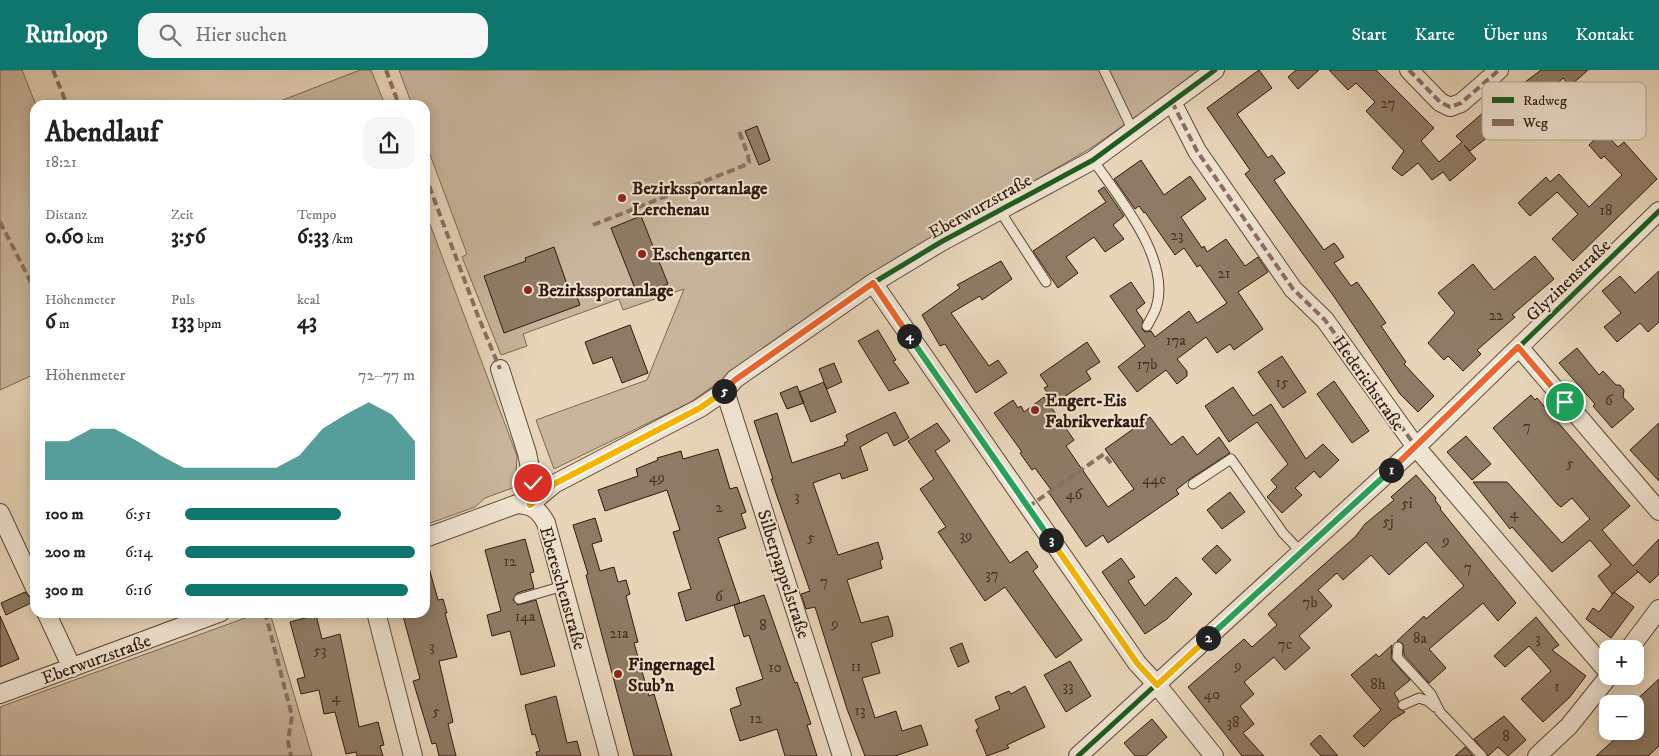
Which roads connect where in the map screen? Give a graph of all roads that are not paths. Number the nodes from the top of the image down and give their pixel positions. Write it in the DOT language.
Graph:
graph roads {
  1 [pos="1104,70"];
  2 [pos="1215,70"];
  3 [pos="1409,70"];
  4 [pos="1499,70"];
  5 [pos="1485,82"];
  6 [pos="1482,85"];
  7 [pos="1172,102"];
  8 [pos="1133,131"];
  9 [pos="1093,160"];
  10 [pos="1000,210"];
  11 [pos="1659,211"];
  12 [pos="1046,282"];
  13 [pos="873,283"];
  14 [pos="1147,326"];
  15 [pos="1518,347"];
  16 [pos="500,369"];
  17 [pos="725,391"];
  18 [pos="1416,447"];
  19 [pos="1193,484"];
  20 [pos="530,505"];
  21 [pos="1659,511"];
  22 [pos="0,513"];
  23 [pos="430,536"];
  24 [pos="1301,552"];
  25 [pos="30,577"];
  26 [pos="564,586"];
  27 [pos="519,599"];
  28 [pos="1659,609"];
  29 [pos="49,618"];
  30 [pos="205,618"];
  31 [pos="378,618"];
  32 [pos="1636,640"];
  33 [pos="1398,647"];
  34 [pos="1599,661"];
  35 [pos="72,668"];
  36 [pos="1157,685"];
  37 [pos="1602,685"];
  38 [pos="0,694"];
  39 [pos="1403,705"];
  40 [pos="1440,712"];
  41 [pos="413,756"];
  42 [pos="610,756"];
  43 [pos="842,756"];
  44 [pos="1078,756"];
  45 [pos="1214,756"];
  46 [pos="1482,756"];
  47 [pos="1537,756"];
  1 -- 8 [label="lane"];
  2 -- 7 [label="street, Eberwurzstraße"];
  3 -- 6 [label="street"];
  4 -- 5 [label="street"];
  7 -- 8 [label="street, Eberwurzstraße"];
  7 -- 18 [label="street, Hederichstraße"];
  8 -- 9 [label="street, Eberwurzstraße"];
  9 -- 10 [label="street, Eberwurzstraße"];
  9 -- 14 [label="lane"];
  10 -- 12 [label="lane"];
  10 -- 13 [label="street, Eberwurzstraße"];
  11 -- 15 [label="street, Glyzinenstraße"];
  13 -- 17 [label="street, Eberwurzstraße"];
  13 -- 36 [label="street"];
  15 -- 18 [label="street, Glyzinenstraße"];
  15 -- 21 [label="street"];
  16 -- 20 [label="street, Ebereschenstraße"];
  17 -- 20 [label="street, Eberwurzstraße"];
  17 -- 43 [label="street, Silberpappelstraße"];
  18 -- 24 [label="street, Glyzinenstraße"];
  18 -- 34 [label="street, Hederichstraße"];
  19 -- 24 [label="lane"];
  20 -- 23 [label="street"];
  20 -- 26 [label="street, Ebereschenstraße"];
  22 -- 25 [label="street"];
  24 -- 36 [label="street, Glyzinenstraße"];
  26 -- 27 [label="lane"];
  26 -- 42 [label="street, Ebereschenstraße"];
  28 -- 32 [label="street"];
  29 -- 35 [label="street"];
  30 -- 35 [label="street, Eberwurzstraße"];
  31 -- 41 [label="street"];
  33 -- 40 [label="lane"];
  35 -- 38 [label="street, Eberwurzstraße"];
  36 -- 44 [label="street, Glyzinenstraße"];
  36 -- 45 [label="street"];
  37 -- 47 [label="street"];
  39 -- 40 [label="lane"];
  40 -- 46 [label="lane"];
}
